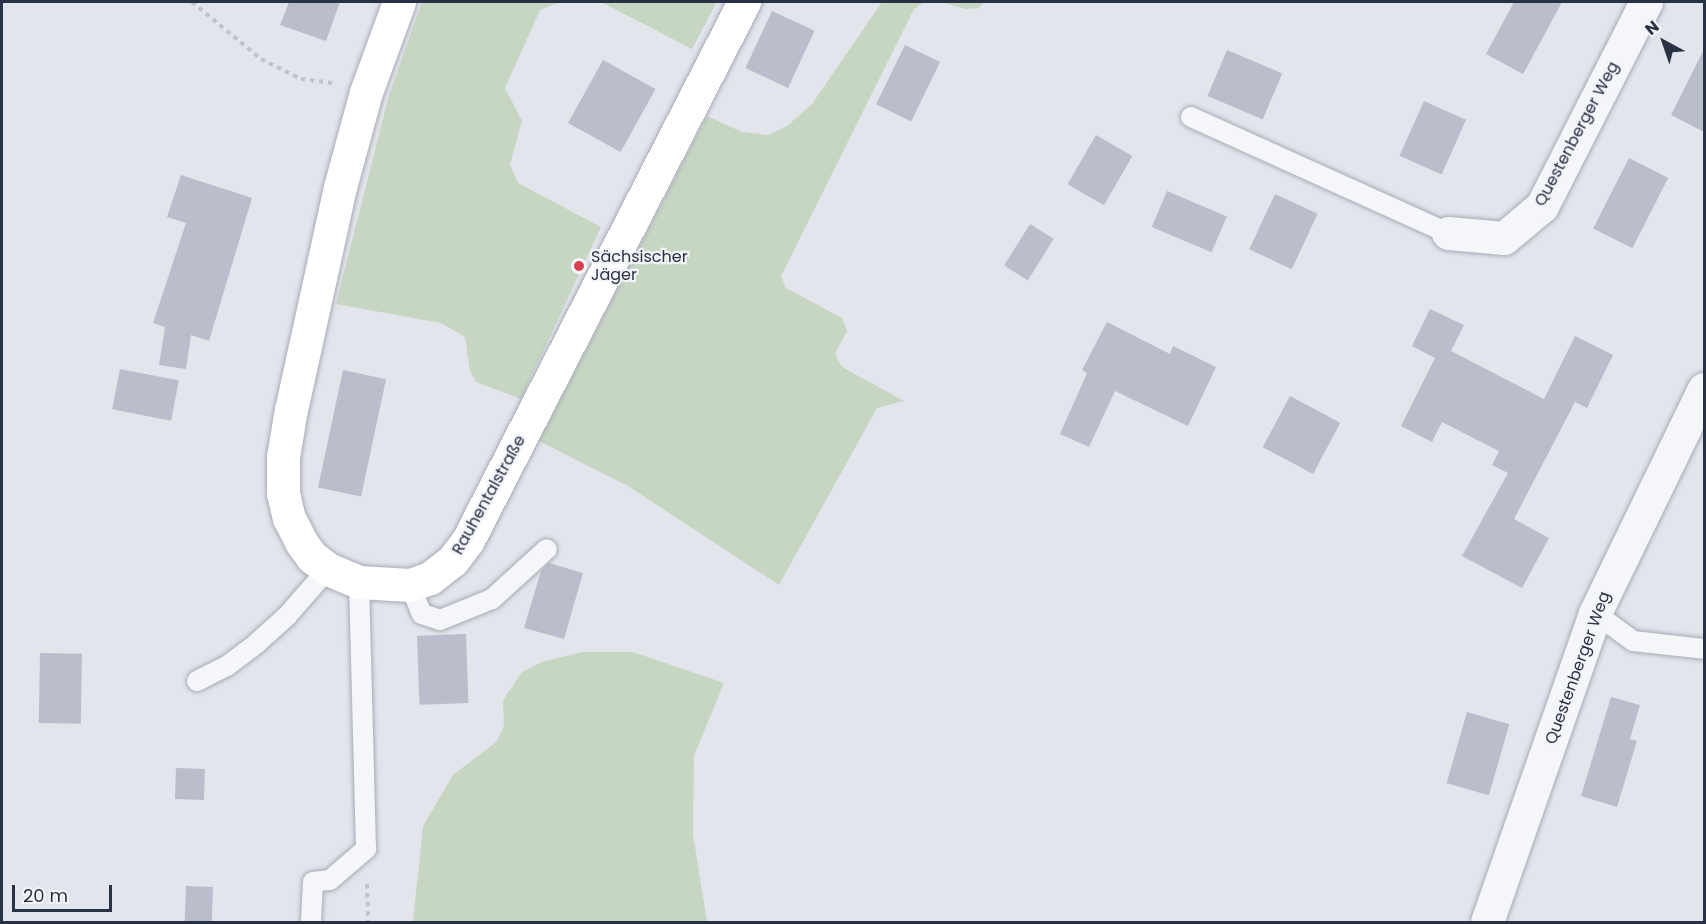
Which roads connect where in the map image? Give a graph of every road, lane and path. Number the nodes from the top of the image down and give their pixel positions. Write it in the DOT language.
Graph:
graph roads {
  1 [pos="192,2"];
  2 [pos="399,2"];
  3 [pos="744,2"];
  4 [pos="1647,2"];
  5 [pos="366,92"];
  6 [pos="1191,117"];
  7 [pos="1448,233"];
  8 [pos="1704,389"];
  9 [pos="547,549"];
  10 [pos="328,569"];
  11 [pos="359,582"];
  12 [pos="410,585"];
  13 [pos="1595,613"];
  14 [pos="1704,649"];
  15 [pos="197,681"];
  16 [pos="311,922"];
  17 [pos="1487,922"];
  1 -- 5 [label="path"];
  2 -- 5 [label="street, Rauhentalstraße"];
  3 -- 12 [label="street, Rauhentalstraße"];
  4 -- 7 [label="street, Questenberger Weg"];
  5 -- 10 [label="street, Rauhentalstraße"];
  6 -- 7 [label="lane"];
  8 -- 13 [label="street, Questenberger Weg"];
  9 -- 12 [label="lane"];
  10 -- 11 [label="street, Rauhentalstraße"];
  10 -- 15 [label="lane"];
  11 -- 12 [label="street, Rauhentalstraße"];
  11 -- 16 [label="lane"];
  13 -- 14 [label="lane"];
  13 -- 17 [label="street, Questenberger Weg"];
}
